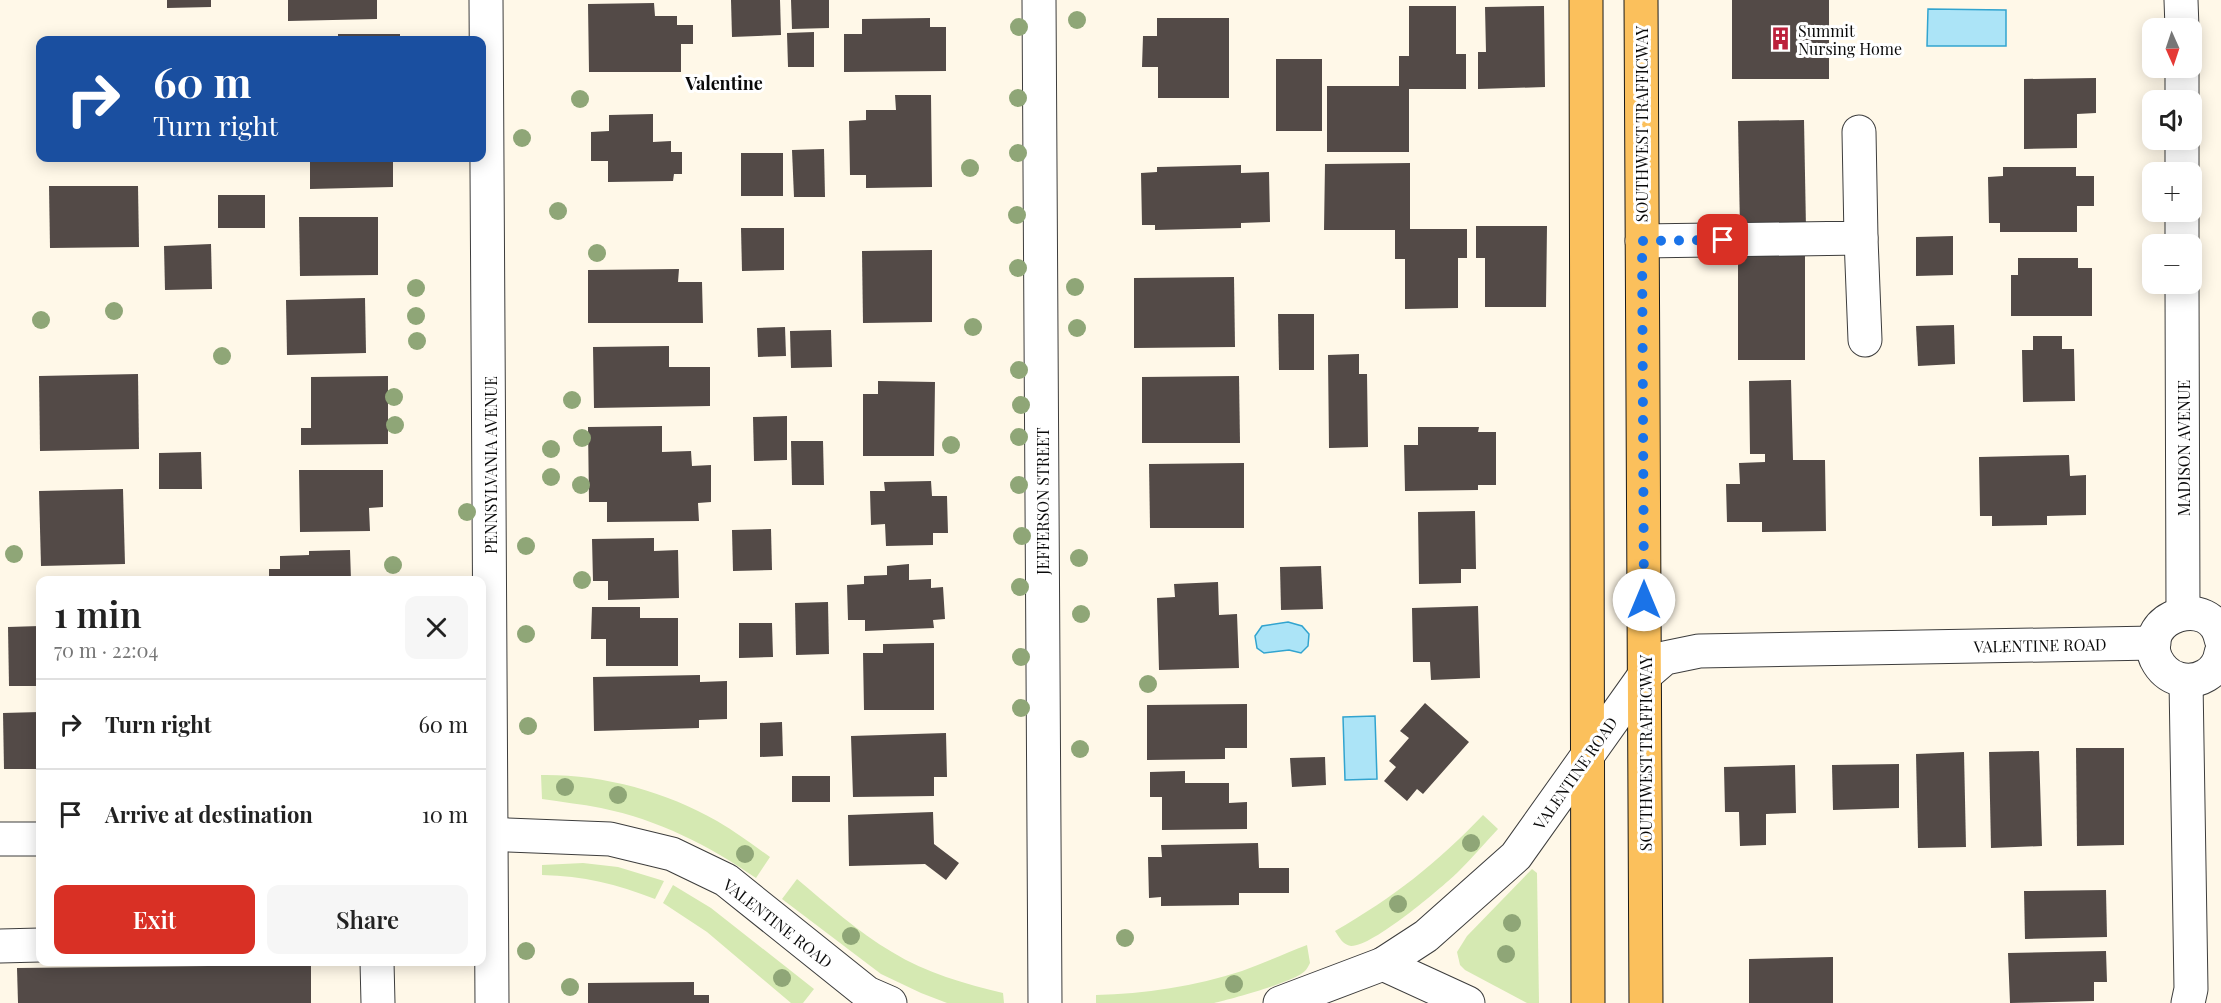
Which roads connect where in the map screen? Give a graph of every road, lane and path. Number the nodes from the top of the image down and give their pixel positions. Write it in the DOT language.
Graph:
graph roads {
  1 [pos="486,0"];
  2 [pos="1039,0"];
  3 [pos="1586,0"];
  4 [pos="1641,0"];
  5 [pos="2181,0"];
  6 [pos="2182,18"];
  7 [pos="1859,132"];
  8 [pos="1861,238"];
  9 [pos="1642,241"];
  10 [pos="2182,294"];
  11 [pos="1865,340"];
  12 [pos="2183,613"];
  13 [pos="2221,639"];
  14 [pos="2154,644"];
  15 [pos="2221,653"];
  16 [pos="1644,676"];
  17 [pos="2186,681"];
  18 [pos="1587,754"];
  19 [pos="487,834"];
  20 [pos="0,839"];
  21 [pos="36,839"];
  22 [pos="36,945"];
  23 [pos="0,946"];
  24 [pos="1383,964"];
  25 [pos="377,966"];
  26 [pos="378,1003"];
  27 [pos="492,1003"];
  28 [pos="891,1003"];
  29 [pos="1045,1003"];
  30 [pos="1280,1003"];
  31 [pos="1468,1003"];
  32 [pos="1588,1003"];
  33 [pos="1646,1003"];
  34 [pos="2188,1003"];
  1 -- 19 [label="street, PENNSYLVANIA AVENUE"];
  2 -- 29 [label="street, JEFFERSON STREET"];
  3 -- 18 [label="main road"];
  4 -- 9 [label="main road, SOUTHWEST TRAFFICWAY"];
  5 -- 6 [label="street"];
  7 -- 8 [label="street"];
  8 -- 9 [label="street"];
  8 -- 11 [label="street"];
  9 -- 16 [label="main road, SOUTHWEST TRAFFICWAY"];
  10 -- 12 [label="street, MADISON AVENUE"];
  12 -- 13 [label="street"];
  12 -- 14 [label="street"];
  14 -- 16 [label="street, VALENTINE ROAD"];
  14 -- 17 [label="street"];
  15 -- 17 [label="street"];
  16 -- 18 [label="street, VALENTINE ROAD"];
  16 -- 33 [label="main road, SOUTHWEST TRAFFICWAY"];
  17 -- 34 [label="street"];
  18 -- 24 [label="street, VALENTINE ROAD"];
  18 -- 32 [label="main road"];
  19 -- 27 [label="street, PENNSYLVANIA AVENUE"];
  19 -- 28 [label="street, VALENTINE ROAD"];
  20 -- 21 [label="street"];
  22 -- 23 [label="street"];
  24 -- 30 [label="street, VALENTINE ROAD"];
  24 -- 31 [label="street"];
  25 -- 26 [label="street"];
}
